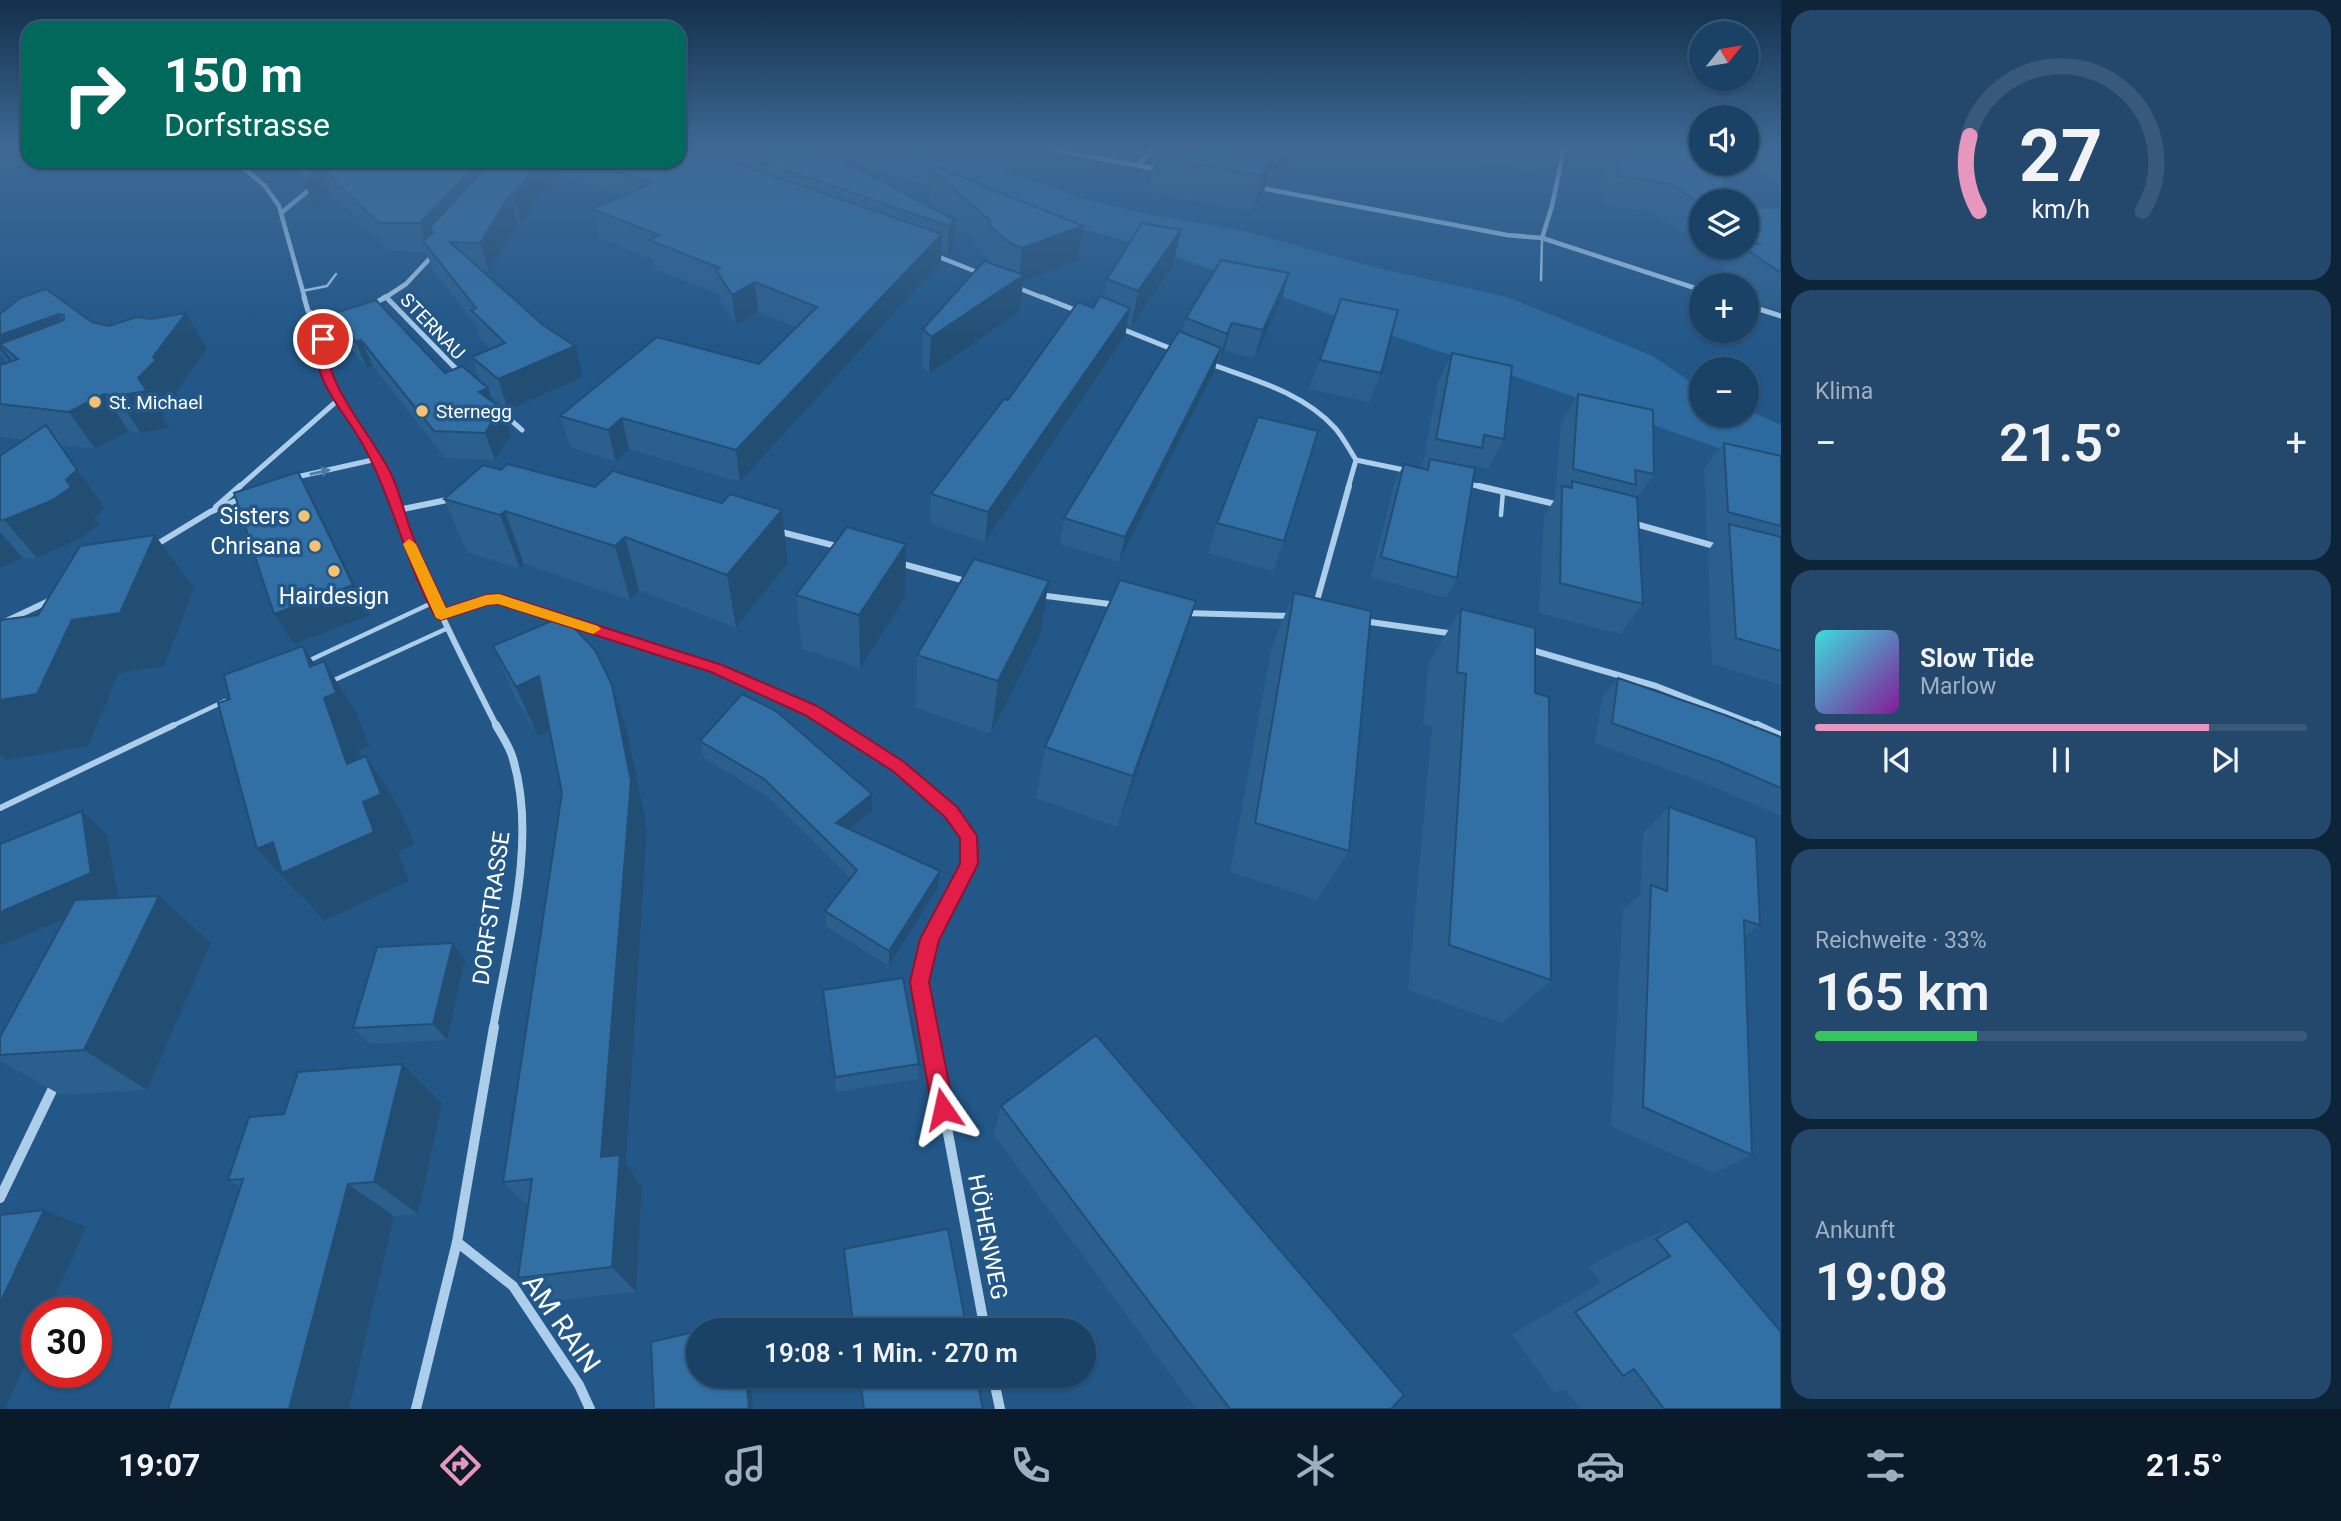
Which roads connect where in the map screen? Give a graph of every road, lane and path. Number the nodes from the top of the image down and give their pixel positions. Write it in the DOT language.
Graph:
graph roads {
  1 [pos="281,213"];
  2 [pos="1397,214"];
  3 [pos="1550,214"];
  4 [pos="1542,238"];
  5 [pos="440,247"];
  6 [pos="926,252"];
  7 [pos="336,274"];
  8 [pos="989,276"];
  9 [pos="1541,280"];
  10 [pos="1011,285"];
  11 [pos="1689,286"];
  12 [pos="302,291"];
  13 [pos="387,298"];
  14 [pos="368,308"];
  15 [pos="1759,309"];
  16 [pos="1081,313"];
  17 [pos="1781,316"];
  18 [pos="349,317"];
  19 [pos="1106,322"];
  20 [pos="333,327"];
  21 [pos="1180,351"];
  22 [pos="1204,361"];
  23 [pos="463,376"];
  24 [pos="338,400"];
  25 [pos="492,403"];
  26 [pos="522,430"];
  27 [pos="377,459"];
  28 [pos="1356,460"];
  29 [pos="1417,473"];
  30 [pos="1457,481"];
  31 [pos="282,482"];
  32 [pos="1503,491"];
  33 [pos="248,496"];
  34 [pos="459,497"];
  35 [pos="1568,507"];
  36 [pos="398,510"];
  37 [pos="211,512"];
  38 [pos="1501,515"];
  39 [pos="1620,520"];
  40 [pos="765,528"];
  41 [pos="844,549"];
  42 [pos="1727,549"];
  43 [pos="140,553"];
  44 [pos="892,561"];
  45 [pos="979,584"];
  46 [pos="1033,594"];
  47 [pos="55,598"];
  48 [pos="434,602"];
  49 [pos="1128,607"];
  50 [pos="1181,613"];
  51 [pos="441,615"];
  52 [pos="1301,616"];
  53 [pos="1313,616"];
  54 [pos="1353,620"];
  55 [pos="0,624"];
  56 [pos="448,628"];
  57 [pos="1460,635"];
  58 [pos="1523,648"];
  59 [pos="296,667"];
  60 [pos="320,686"];
  61 [pos="235,696"];
  62 [pos="1781,736"];
  63 [pos="0,808"];
  64 [pos="60,1073"];
  65 [pos="0,1198"];
  66 [pos="457,1242"];
  67 [pos="983,1318"];
  68 [pos="996,1388"];
  69 [pos="416,1409"];
  70 [pos="590,1409"];
  71 [pos="1000,1409"];
  1 -- 12 [label="street"];
  2 -- 4 [label="street"];
  3 -- 4 [label="street"];
  4 -- 9 [label="lane"];
  4 -- 11 [label="street"];
  5 -- 13 [label="street"];
  6 -- 8 [label="street"];
  7 -- 12 [label="lane"];
  10 -- 16 [label="street"];
  12 -- 20 [label="street"];
  13 -- 14 [label="street"];
  13 -- 23 [label="street, STERNAU"];
  15 -- 17 [label="street"];
  18 -- 20 [label="street"];
  19 -- 21 [label="street"];
  20 -- 24 [label="street, DORFSTRASSE"];
  22 -- 28 [label="street"];
  24 -- 27 [label="street, DORFSTRASSE"];
  24 -- 37 [label="street"];
  25 -- 26 [label="street"];
  31 -- 27 [label="street, one-way"];
  27 -- 36 [label="street, DORFSTRASSE"];
  28 -- 29 [label="street"];
  28 -- 53 [label="street"];
  30 -- 32 [label="street"];
  32 -- 35 [label="street"];
  32 -- 38 [label="lane"];
  33 -- 37 [label="street"];
  34 -- 36 [label="street"];
  36 -- 48 [label="street, DORFSTRASSE"];
  37 -- 43 [label="street"];
  39 -- 42 [label="street"];
  40 -- 41 [label="street"];
  44 -- 45 [label="street"];
  46 -- 49 [label="street"];
  47 -- 55 [label="street"];
  48 -- 51 [label="street, DORFSTRASSE"];
  48 -- 59 [label="lane"];
  50 -- 52 [label="street"];
  51 -- 56 [label="street, DORFSTRASSE"];
  51 -- 67 [label="street, HÖHENWEG"];
  54 -- 57 [label="street"];
  56 -- 60 [label="lane"];
  56 -- 66 [label="street, DORFSTRASSE"];
  58 -- 62 [label="street"];
  61 -- 63 [label="lane"];
  64 -- 65 [label="street"];
  66 -- 69 [label="street, DORFSTRASSE"];
  66 -- 70 [label="street, AM RAIN"];
  68 -- 71 [label="street"];
}
